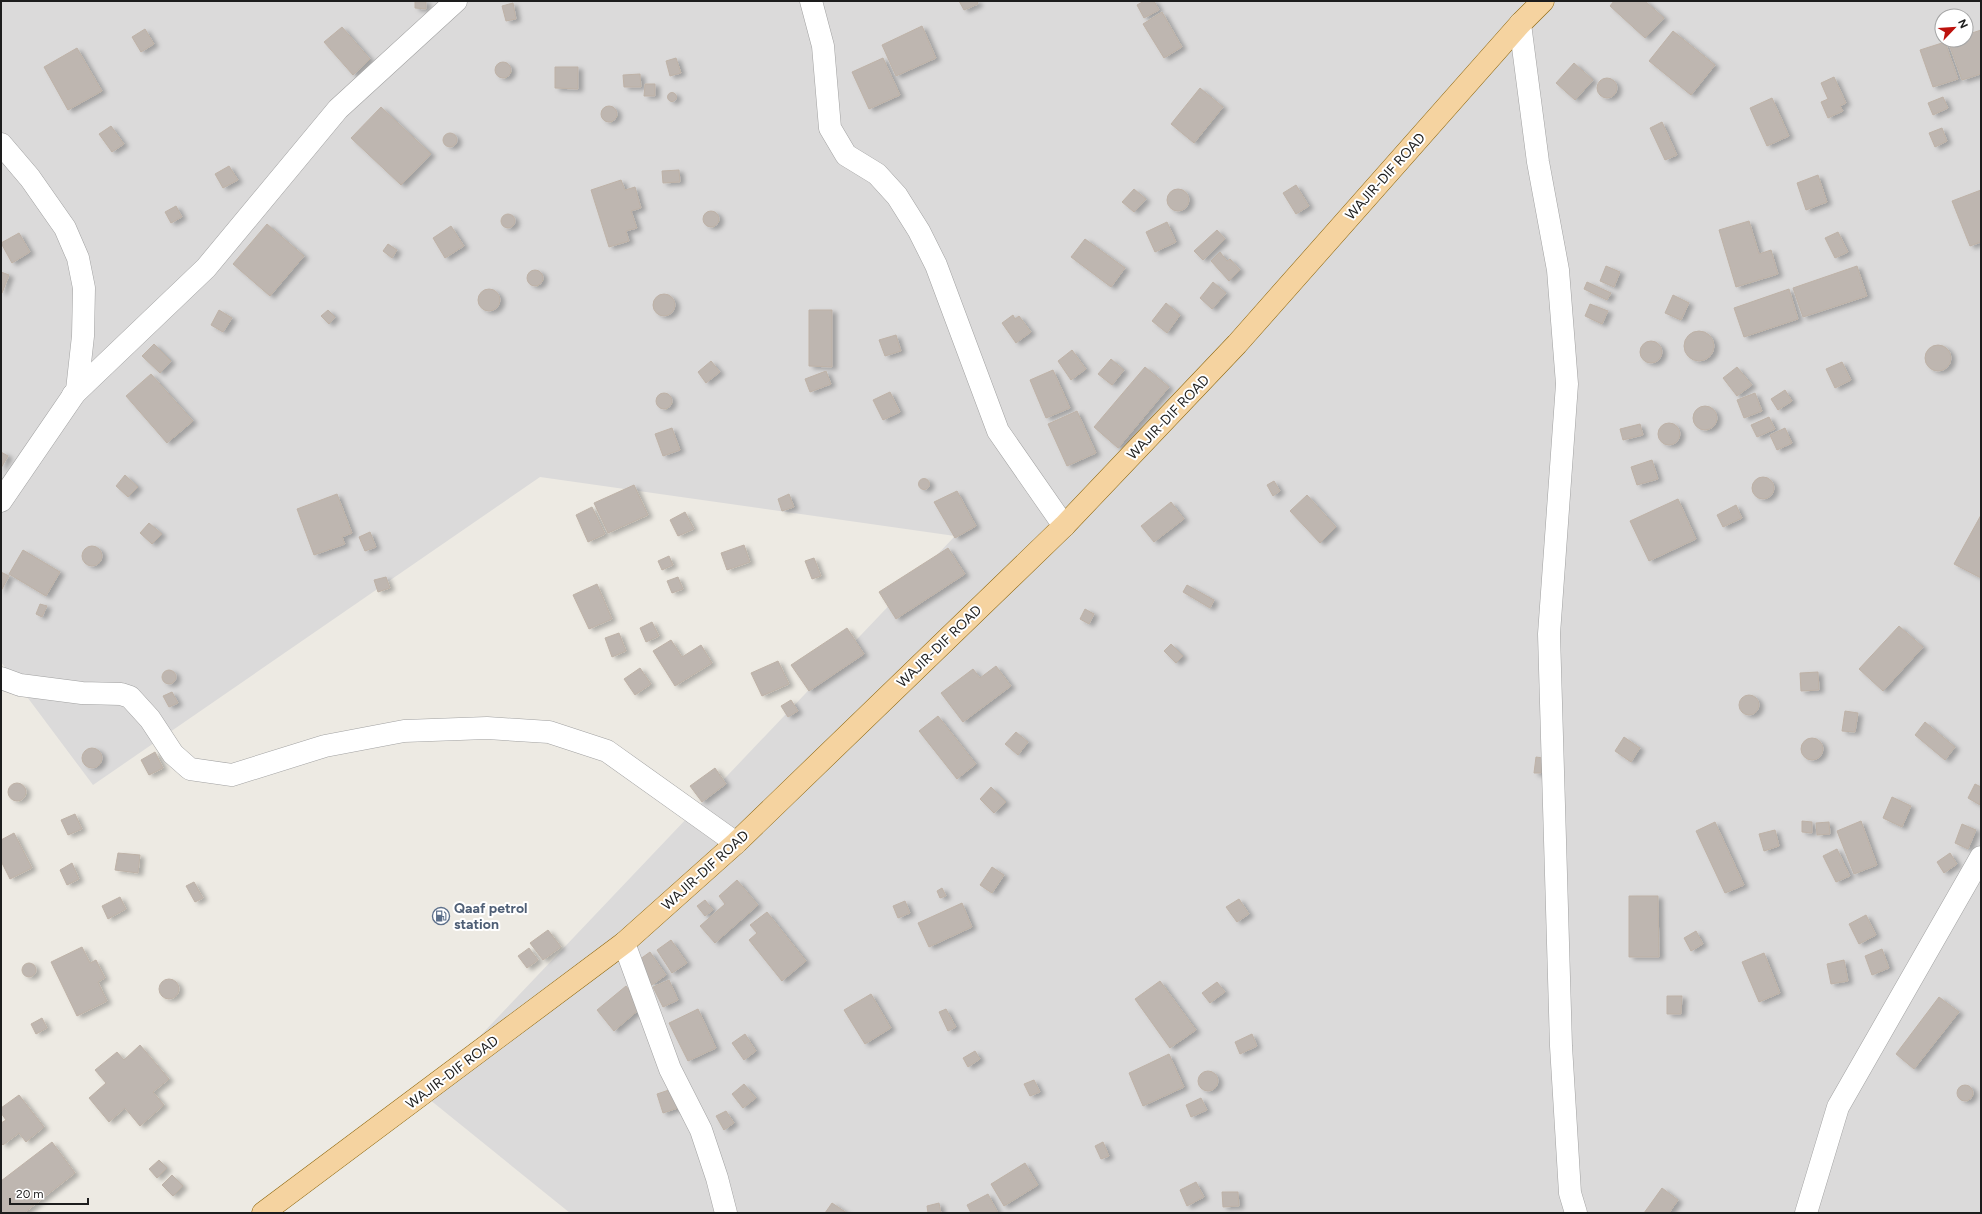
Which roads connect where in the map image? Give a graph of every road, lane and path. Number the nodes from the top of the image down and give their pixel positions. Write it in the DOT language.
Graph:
graph roads {
  1 [pos="456,1"];
  2 [pos="811,1"];
  3 [pos="1543,1"];
  4 [pos="1520,24"];
  5 [pos="1,144"];
  6 [pos="73,395"];
  7 [pos="1,501"];
  8 [pos="1064,526"];
  9 [pos="1,678"];
  10 [pos="736,843"];
  11 [pos="1981,857"];
  12 [pos="624,943"];
  13 [pos="263,1213"];
  14 [pos="726,1213"];
  15 [pos="1576,1213"];
  16 [pos="1806,1213"];
  1 -- 6 [label="street"];
  2 -- 8 [label="street"];
  3 -- 4 [label="main road, WAJIR-DIF ROAD"];
  4 -- 8 [label="main road, WAJIR-DIF ROAD"];
  4 -- 15 [label="street"];
  5 -- 6 [label="street"];
  6 -- 7 [label="street"];
  8 -- 10 [label="main road, WAJIR-DIF ROAD"];
  9 -- 10 [label="street"];
  10 -- 12 [label="main road, WAJIR-DIF ROAD"];
  11 -- 16 [label="street"];
  12 -- 13 [label="main road, WAJIR-DIF ROAD"];
  12 -- 14 [label="street"];
}
